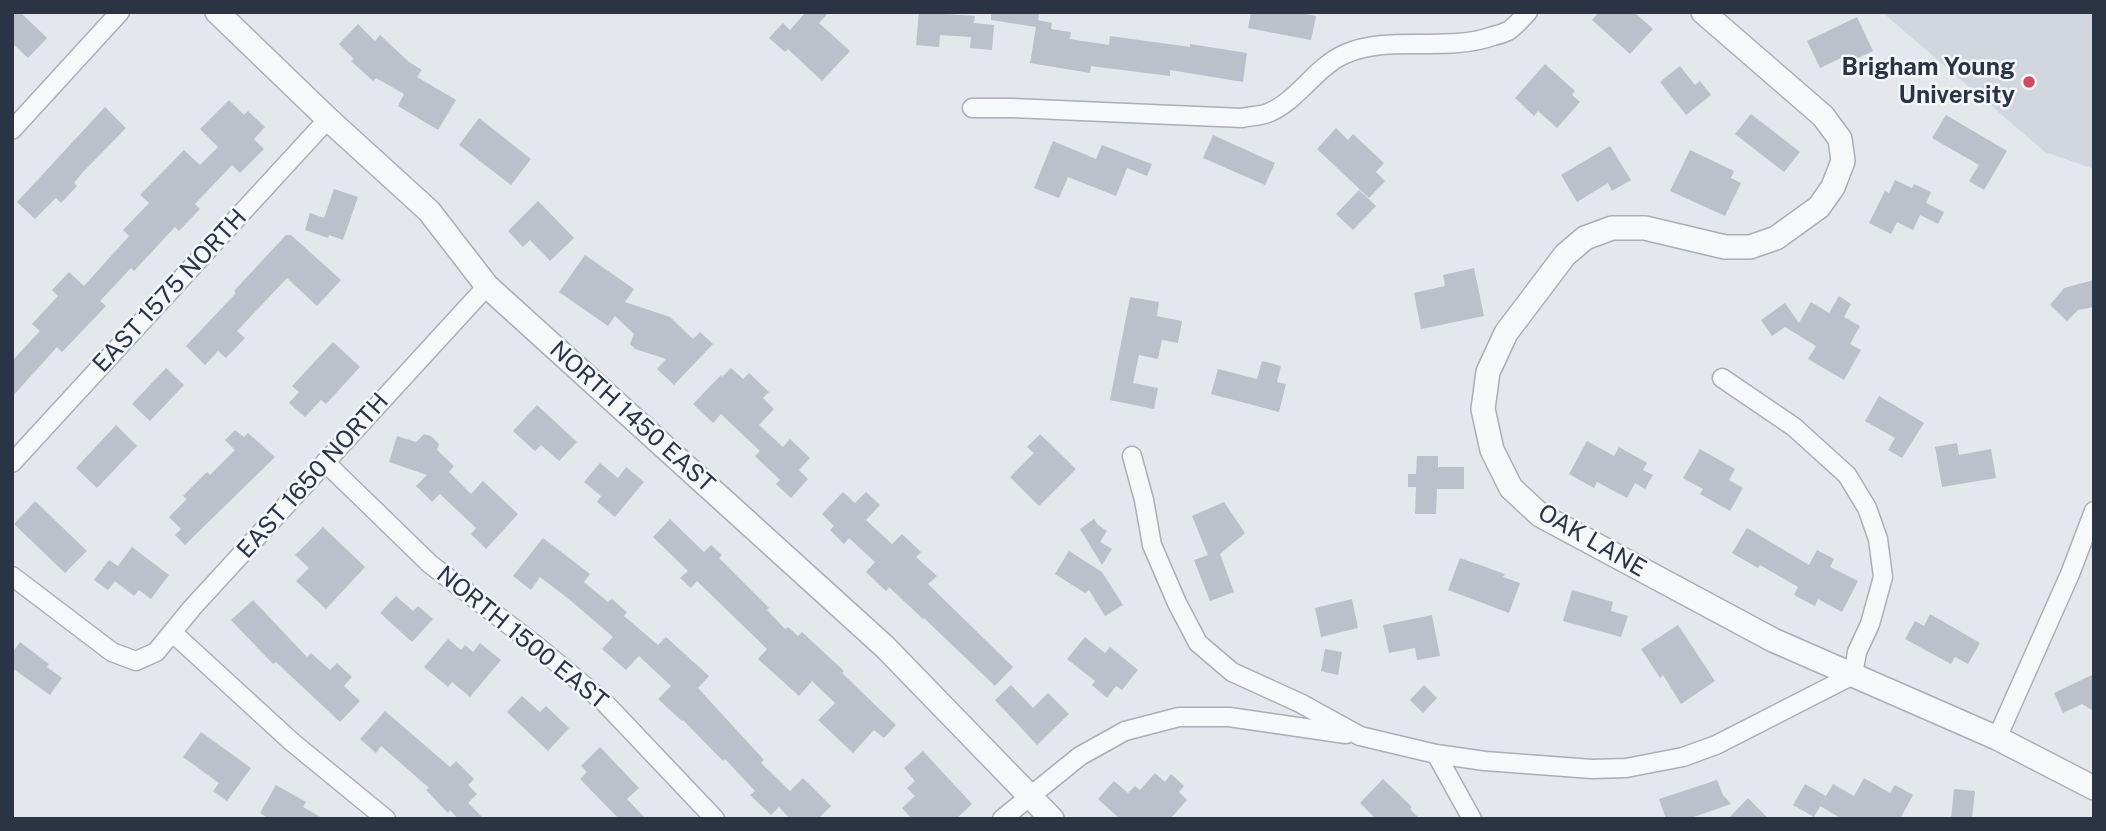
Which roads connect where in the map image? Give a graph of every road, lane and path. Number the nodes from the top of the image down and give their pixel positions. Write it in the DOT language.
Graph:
graph roads {
  1 [pos="120,12"];
  2 [pos="216,12"];
  3 [pos="1528,12"];
  4 [pos="1703,12"];
  5 [pos="972,108"];
  6 [pos="328,119"];
  7 [pos="15,120"];
  8 [pos="487,286"];
  9 [pos="1722,378"];
  10 [pos="1132,456"];
  11 [pos="325,462"];
  12 [pos="12,463"];
  13 [pos="2094,511"];
  14 [pos="12,576"];
  15 [pos="173,633"];
  16 [pos="1853,675"];
  17 [pos="1360,736"];
  18 [pos="1997,738"];
  19 [pos="1436,754"];
  20 [pos="2094,788"];
  21 [pos="1030,796"];
  22 [pos="386,819"];
  23 [pos="715,819"];
  24 [pos="1002,819"];
  25 [pos="1052,819"];
  26 [pos="1472,819"];
  1 -- 7 [label="street"];
  2 -- 6 [label="street, NORTH 1450 EAST"];
  3 -- 5 [label="street"];
  4 -- 16 [label="street, OAK LANE"];
  6 -- 8 [label="street, NORTH 1450 EAST"];
  6 -- 12 [label="street, EAST 1575 NORTH"];
  8 -- 11 [label="street, EAST 1650 NORTH"];
  8 -- 21 [label="street, NORTH 1450 EAST"];
  9 -- 16 [label="street"];
  10 -- 17 [label="street"];
  11 -- 15 [label="street, EAST 1650 NORTH"];
  11 -- 23 [label="street, NORTH 1500 EAST"];
  13 -- 18 [label="street"];
  14 -- 15 [label="street, EAST 1650 NORTH"];
  15 -- 22 [label="street"];
  16 -- 18 [label="street, OAK LANE"];
  16 -- 19 [label="street"];
  17 -- 19 [label="street"];
  17 -- 21 [label="street"];
  18 -- 20 [label="street, OAK LANE"];
  19 -- 26 [label="street"];
  21 -- 24 [label="street"];
  21 -- 25 [label="street, NORTH 1450 EAST"];
}
